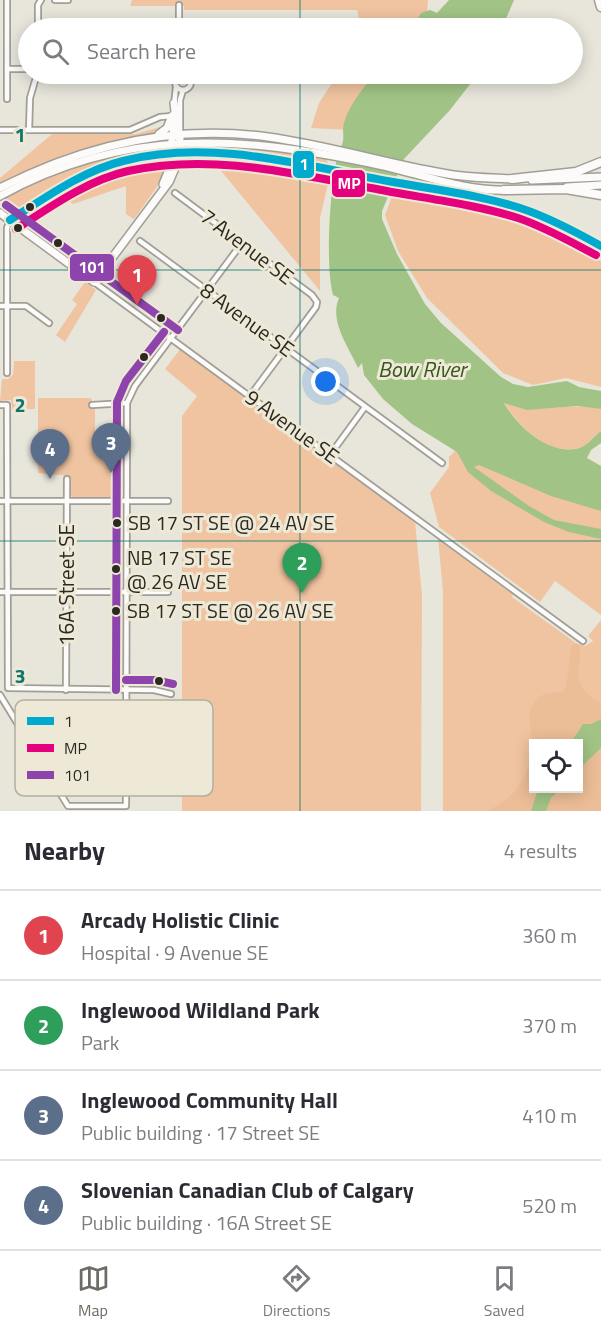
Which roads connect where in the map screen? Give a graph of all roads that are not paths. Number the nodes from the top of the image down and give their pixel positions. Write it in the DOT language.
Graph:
graph roads {
  1 [pos="41,0"];
  2 [pos="55,0"];
  3 [pos="68,0"];
  4 [pos="599,0"];
  5 [pos="7,3"];
  6 [pos="179,5"];
  7 [pos="0,6"];
  8 [pos="601,7"];
  9 [pos="38,18"];
  10 [pos="179,18"];
  11 [pos="7,69"];
  12 [pos="18,69"];
  13 [pos="34,84"];
  14 [pos="176,84"];
  15 [pos="191,84"];
  16 [pos="176,87"];
  17 [pos="183,90"];
  18 [pos="7,99"];
  19 [pos="174,103"];
  20 [pos="172,116"];
  21 [pos="0,130"];
  22 [pos="29,130"];
  23 [pos="157,135"];
  24 [pos="176,137"];
  25 [pos="244,144"];
  26 [pos="330,152"];
  27 [pos="601,162"];
  28 [pos="404,168"];
  29 [pos="601,177"];
  30 [pos="512,179"];
  31 [pos="169,182"];
  32 [pos="601,185"];
  33 [pos="0,188"];
  34 [pos="504,190"];
  35 [pos="160,191"];
  36 [pos="175,193"];
  37 [pos="601,195"];
  38 [pos="0,196"];
  39 [pos="0,213"];
  40 [pos="10,220"];
  41 [pos="140,241"];
  42 [pos="242,243"];
  43 [pos="94,282"];
  44 [pos="207,291"];
  45 [pos="7,305"];
  46 [pos="0,306"];
  47 [pos="49,323"];
  48 [pos="172,338"];
  49 [pos="286,348"];
  50 [pos="7,373"];
  51 [pos="250,396"];
  52 [pos="127,403"];
  53 [pos="0,405"];
  54 [pos="92,405"];
  55 [pos="365,407"];
  56 [pos="330,455"];
  57 [pos="442,463"];
  58 [pos="67,479"];
  59 [pos="0,501"];
  60 [pos="7,501"];
  61 [pos="66,501"];
  62 [pos="126,501"];
  63 [pos="168,501"];
  64 [pos="0,592"];
  65 [pos="6,592"];
  66 [pos="67,592"];
  67 [pos="168,592"];
  68 [pos="126,593"];
  69 [pos="583,642"];
  70 [pos="66,690"];
  71 [pos="126,690"];
  72 [pos="171,694"];
  73 [pos="0,695"];
  74 [pos="126,700"];
  75 [pos="15,719"];
  76 [pos="62,796"];
  77 [pos="126,796"];
  1 -- 9 [label="street"];
  2 -- 3 [label="street"];
  4 -- 8 [label="highway"];
  5 -- 7 [label="street"];
  5 -- 11 [label="street"];
  6 -- 10 [label="street"];
  11 -- 12 [label="street"];
  11 -- 18 [label="street"];
  13 -- 22 [label="street"];
  14 -- 16 [label="street"];
  15 -- 17 [label="street"];
  16 -- 17 [label="street"];
  16 -- 19 [label="street"];
  17 -- 24 [label="street"];
  19 -- 20 [label="street"];
  19 -- 24 [label="main road"];
  20 -- 22 [label="street"];
  20 -- 23 [label="main road"];
  20 -- 24 [label="street"];
  21 -- 22 [label="street"];
  23 -- 24 [label="main road"];
  23 -- 33 [label="main road"];
  24 -- 25 [label="main road"];
  24 -- 26 [label="main road"];
  24 -- 31 [label="main road"];
  24 -- 35 [label="main road"];
  24 -- 38 [label="main road"];
  25 -- 26 [label="main road"];
  25 -- 31 [label="main road"];
  26 -- 28 [label="main road"];
  27 -- 30 [label="highway"];
  28 -- 30 [label="main road"];
  28 -- 34 [label="main road"];
  29 -- 30 [label="main road"];
  31 -- 35 [label="main road"];
  32 -- 34 [label="main road"];
  34 -- 37 [label="highway"];
  35 -- 43 [label="main road"];
  36 -- 42 [label="street, 7 Avenue SE"];
  39 -- 40 [label="main road, 9 Avenue SE"];
  40 -- 43 [label="main road, 9 Avenue SE"];
  40 -- 45 [label="street"];
  41 -- 44 [label="street, 8 Avenue SE"];
  42 -- 44 [label="street"];
  42 -- 49 [label="street, 7 Avenue SE"];
  43 -- 48 [label="street, 9 Avenue SE"];
  44 -- 48 [label="street"];
  44 -- 49 [label="street, 8 Avenue SE"];
  45 -- 46 [label="street"];
  45 -- 47 [label="street"];
  45 -- 50 [label="street"];
  48 -- 51 [label="street, 9 Avenue SE"];
  48 -- 52 [label="street"];
  49 -- 51 [label="street"];
  49 -- 55 [label="street, 8 Avenue SE"];
  51 -- 56 [label="street, 9 Avenue SE"];
  52 -- 54 [label="street"];
  52 -- 62 [label="street"];
  53 -- 60 [label="street"];
  55 -- 56 [label="street"];
  55 -- 57 [label="street, 8 Avenue SE"];
  56 -- 69 [label="street, 9 Avenue SE"];
  58 -- 61 [label="street, 16A Street SE"];
  59 -- 60 [label="street"];
  60 -- 61 [label="street"];
  60 -- 65 [label="street"];
  61 -- 62 [label="street"];
  61 -- 66 [label="street, 16A Street SE"];
  62 -- 63 [label="street"];
  62 -- 68 [label="street"];
  64 -- 65 [label="street"];
  65 -- 66 [label="street"];
  65 -- 70 [label="street"];
  66 -- 68 [label="street"];
  66 -- 70 [label="street, 16A Street SE"];
  67 -- 68 [label="street"];
  68 -- 71 [label="street"];
  70 -- 71 [label="street"];
  71 -- 72 [label="street"];
  71 -- 74 [label="street"];
  73 -- 75 [label="street"];
  76 -- 77 [label="street"];
}
